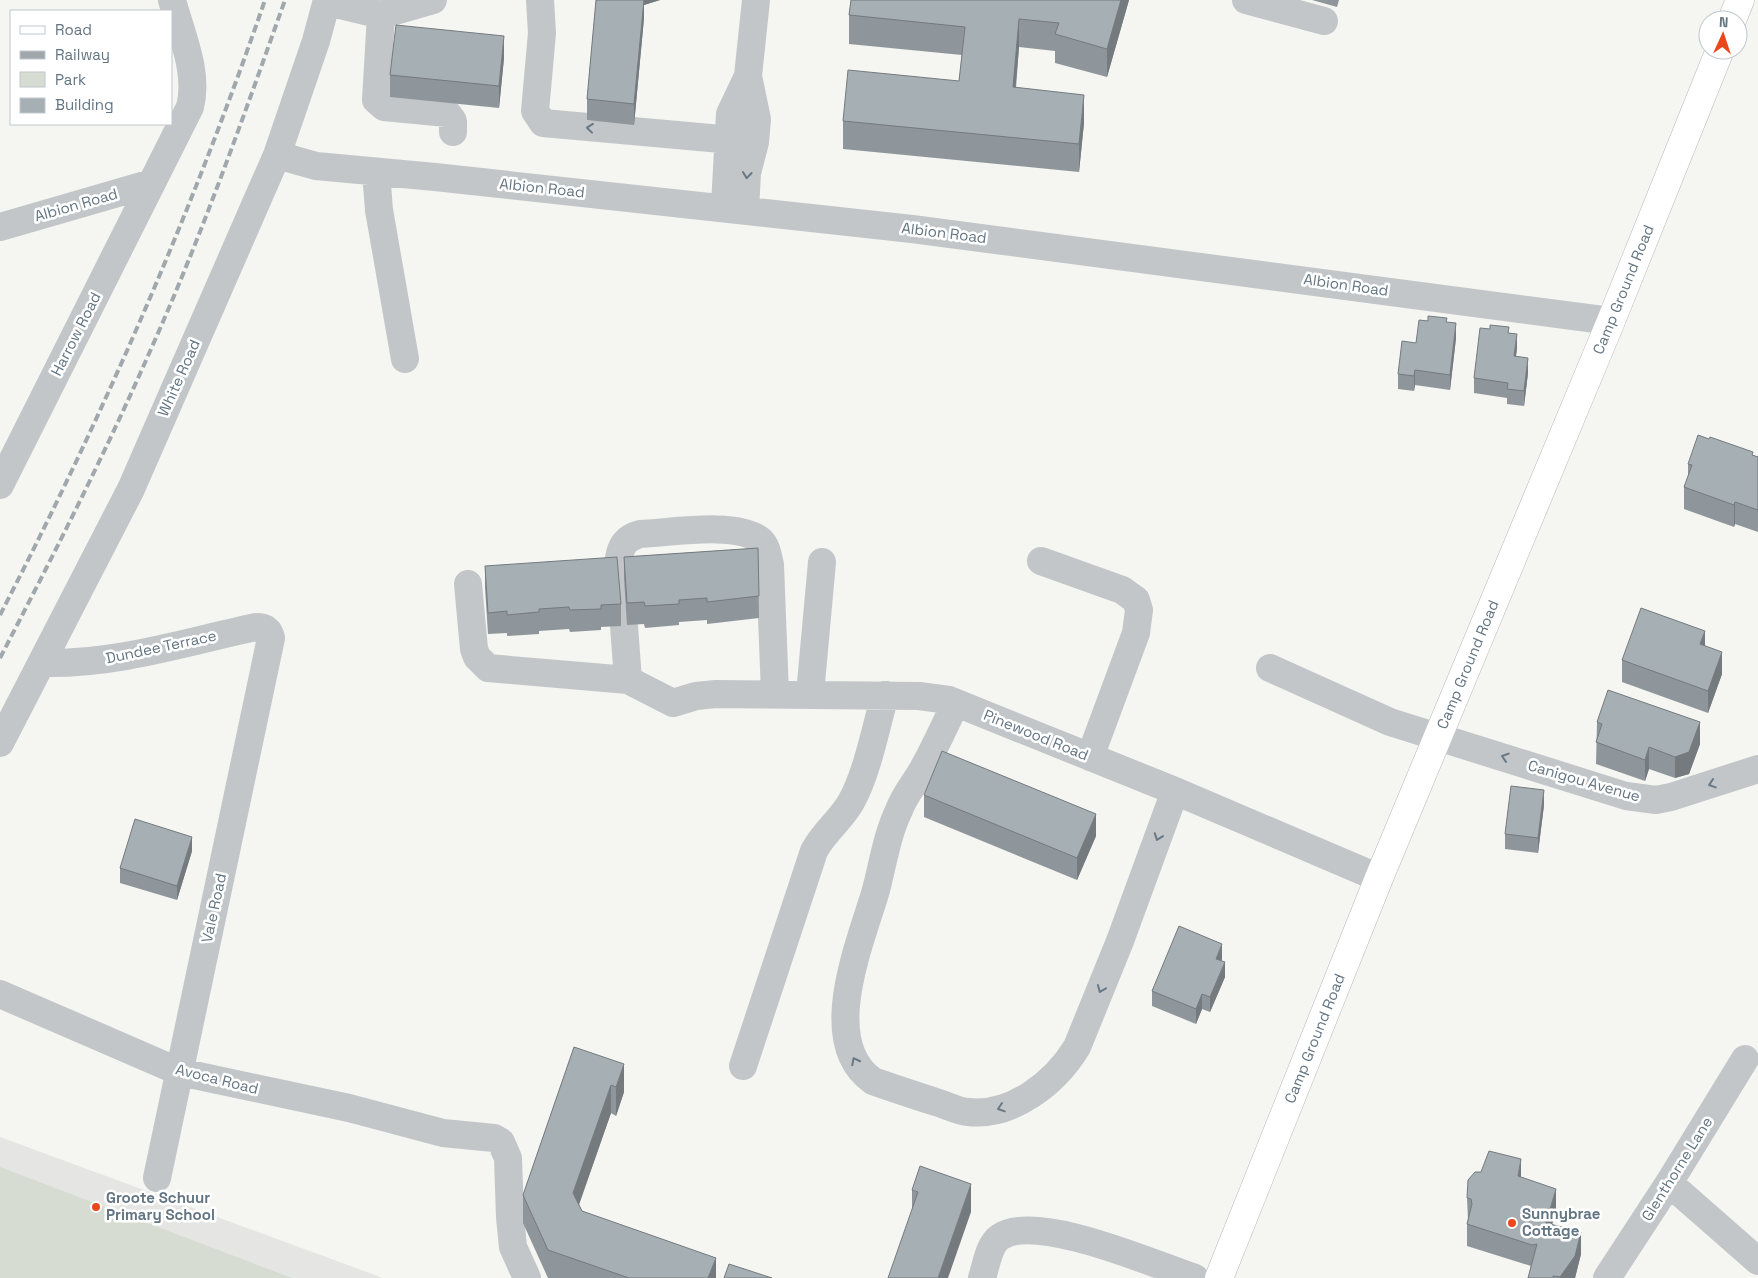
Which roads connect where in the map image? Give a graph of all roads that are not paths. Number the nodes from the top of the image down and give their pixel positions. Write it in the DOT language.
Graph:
graph roads {
  1 [pos="172,0"];
  2 [pos="432,0"];
  3 [pos="540,0"];
  4 [pos="756,0"];
  5 [pos="1246,0"];
  6 [pos="327,1"];
  7 [pos="381,15"];
  8 [pos="1324,21"];
  9 [pos="1716,60"];
  10 [pos="748,76"];
  11 [pos="453,132"];
  12 [pos="727,139"];
  13 [pos="755,142"];
  14 [pos="277,155"];
  15 [pos="376,172"];
  16 [pos="152,184"];
  17 [pos="735,209"];
  18 [pos="0,227"];
  19 [pos="1611,321"];
  20 [pos="405,359"];
  21 [pos="0,485"];
  22 [pos="822,562"];
  23 [pos="1041,562"];
  24 [pos="468,584"];
  25 [pos="271,638"];
  26 [pos="42,663"];
  27 [pos="1270,668"];
  28 [pos="628,680"];
  29 [pos="775,694"];
  30 [pos="810,694"];
  31 [pos="884,695"];
  32 [pos="956,703"];
  33 [pos="1439,738"];
  34 [pos="0,743"];
  35 [pos="1090,757"];
  36 [pos="1758,769"];
  37 [pos="1175,791"];
  38 [pos="1379,878"];
  39 [pos="0,994"];
  40 [pos="1745,1059"];
  41 [pos="743,1066"];
  42 [pos="180,1072"];
  43 [pos="157,1178"];
  44 [pos="1669,1183"];
  45 [pos="1758,1261"];
  46 [pos="527,1278"];
  47 [pos="982,1278"];
  48 [pos="1195,1278"];
  49 [pos="1219,1278"];
  50 [pos="1607,1278"];
  1 -- 16 [label="street, Harrow Road"];
  2 -- 7 [label="street"];
  12 -- 3 [label="street, one-way"];
  4 -- 10 [label="street"];
  5 -- 8 [label="street"];
  6 -- 7 [label="street"];
  6 -- 14 [label="street, White Road"];
  7 -- 11 [label="street"];
  9 -- 19 [label="main road, Camp Ground Road"];
  10 -- 12 [label="street"];
  10 -- 13 [label="street"];
  12 -- 13 [label="street"];
  12 -- 17 [label="street"];
  13 -- 17 [label="street, one-way"];
  14 -- 15 [label="street, Albion Road"];
  14 -- 26 [label="street, White Road"];
  15 -- 17 [label="street, Albion Road"];
  15 -- 20 [label="street"];
  16 -- 18 [label="street, Albion Road"];
  16 -- 21 [label="street, Harrow Road"];
  17 -- 19 [label="street, Albion Road"];
  19 -- 33 [label="main road, Camp Ground Road"];
  22 -- 30 [label="street"];
  23 -- 35 [label="street"];
  24 -- 28 [label="street"];
  25 -- 26 [label="street, Dundee Terrace"];
  25 -- 42 [label="street, Vale Road"];
  26 -- 34 [label="street, White Road"];
  27 -- 33 [label="street, Canigou Avenue"];
  28 -- 29 [label="street, Pinewood Road"];
  28 -- 29 [label="street"];
  29 -- 30 [label="street, Pinewood Road"];
  30 -- 31 [label="street, Pinewood Road"];
  31 -- 32 [label="street, Pinewood Road"];
  31 -- 41 [label="street"];
  32 -- 35 [label="street, Pinewood Road"];
  37 -- 32 [label="street, one-way"];
  36 -- 33 [label="street, Canigou Avenue, one-way"];
  33 -- 38 [label="main road, Camp Ground Road"];
  35 -- 37 [label="street, Pinewood Road"];
  37 -- 38 [label="street, Pinewood Road"];
  38 -- 49 [label="main road, Camp Ground Road"];
  39 -- 42 [label="street, Avoca Road"];
  40 -- 44 [label="street, Glenthorne Lane"];
  42 -- 43 [label="street, Vale Road"];
  42 -- 46 [label="street, Avoca Road"];
  44 -- 45 [label="street"];
  44 -- 50 [label="street, Glenthorne Lane"];
  47 -- 48 [label="street"];
}
